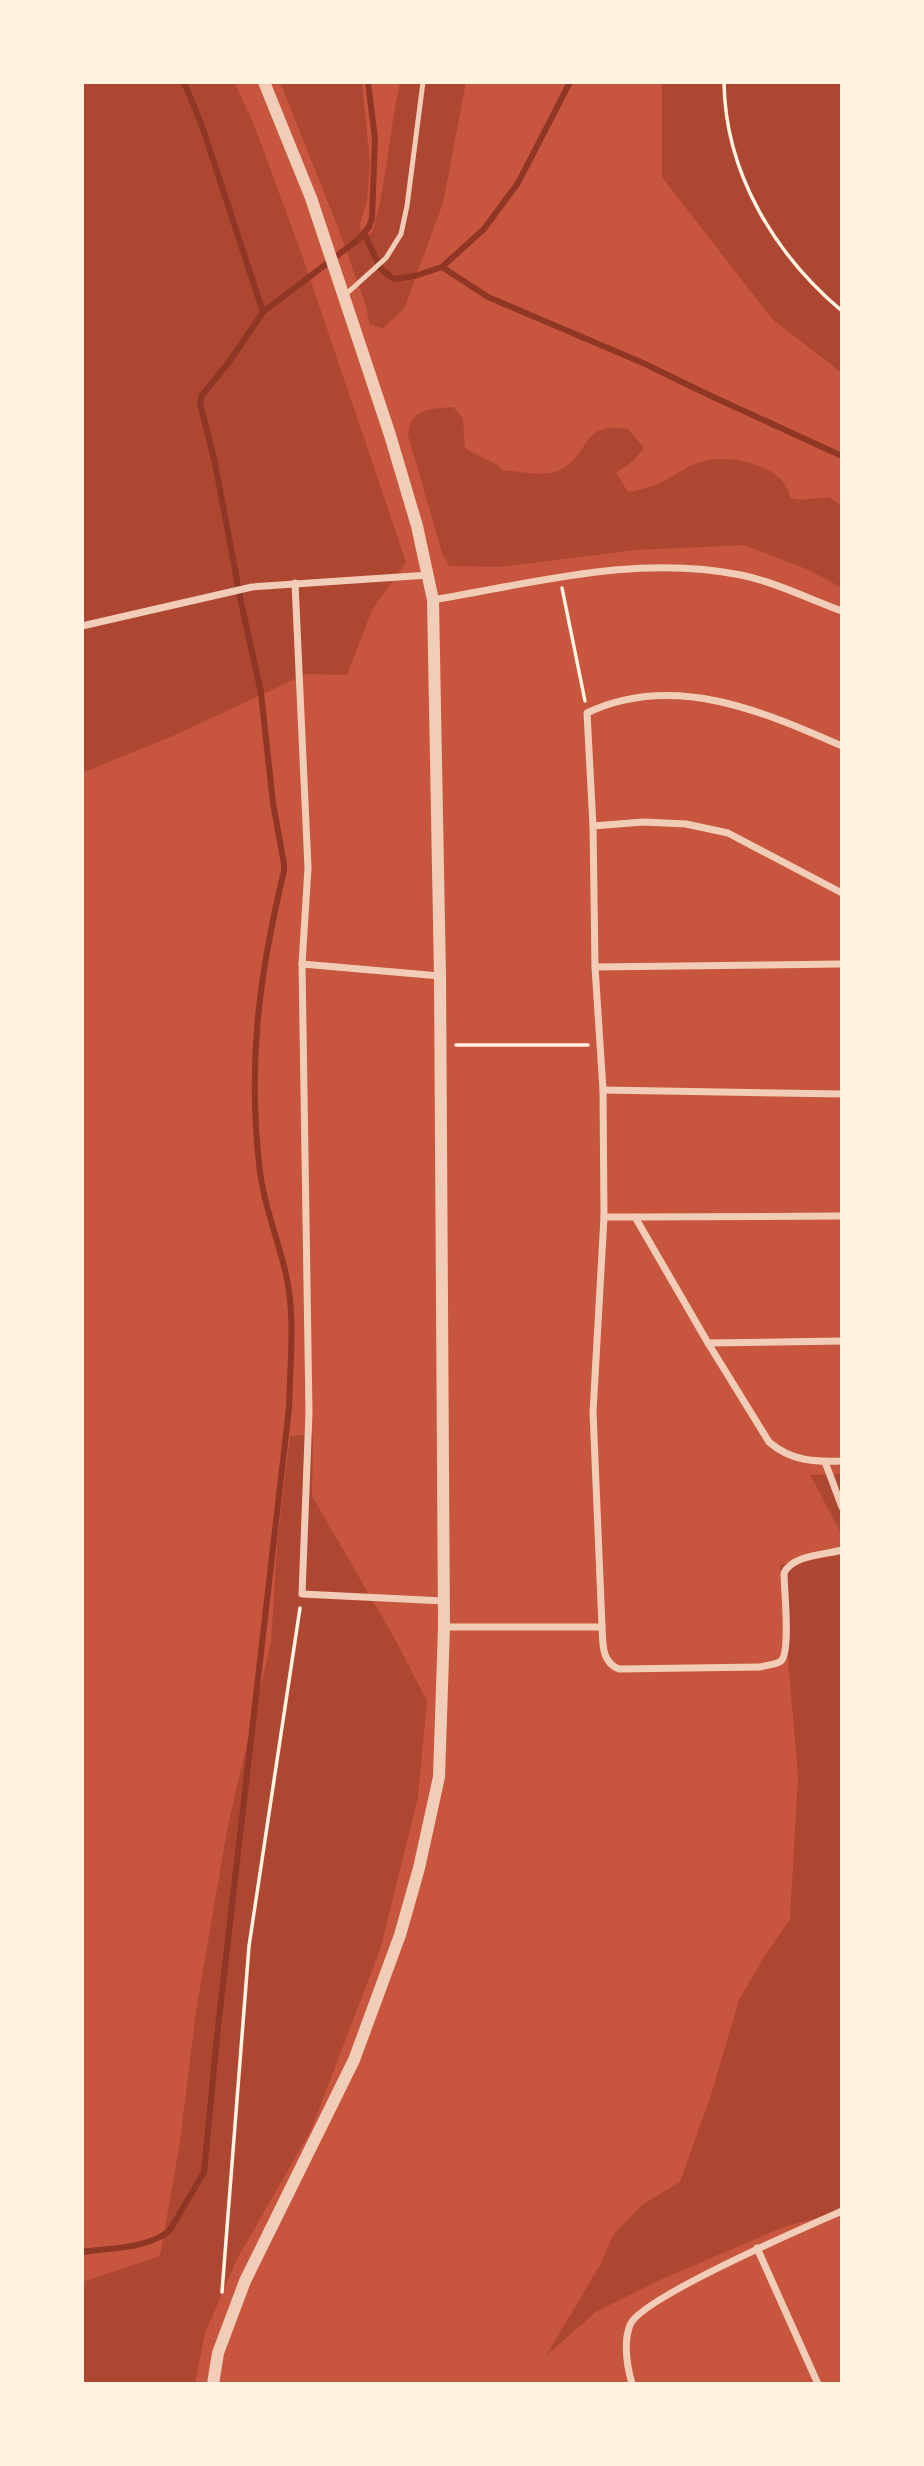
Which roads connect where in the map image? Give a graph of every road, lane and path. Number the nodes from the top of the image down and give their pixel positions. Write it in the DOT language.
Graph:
graph roads {
  1 [pos="264,82"];
  2 [pos="424,82"];
  3 [pos="724,82"];
  4 [pos="343,298"];
  5 [pos="842,311"];
  6 [pos="429,575"];
  7 [pos="560,576"];
  8 [pos="295,583"];
  9 [pos="433,600"];
  10 [pos="842,611"];
  11 [pos="82,625"];
  12 [pos="587,713"];
  13 [pos="842,746"];
  14 [pos="593,827"];
  15 [pos="842,893"];
  16 [pos="302,964"];
  17 [pos="842,964"];
  18 [pos="595,967"];
  19 [pos="440,976"];
  20 [pos="440,1044"];
  21 [pos="600,1045"];
  22 [pos="603,1090"];
  23 [pos="842,1094"];
  24 [pos="842,1216"];
  25 [pos="604,1217"];
  26 [pos="635,1217"];
  27 [pos="842,1341"];
  28 [pos="708,1343"];
  29 [pos="842,1461"];
  30 [pos="825,1462"];
  31 [pos="842,1507"];
  32 [pos="842,1550"];
  33 [pos="302,1594"];
  34 [pos="444,1601"];
  35 [pos="444,1627"];
  36 [pos="602,1627"];
  37 [pos="842,2211"];
  38 [pos="757,2248"];
  39 [pos="222,2299"];
  40 [pos="213,2384"];
  41 [pos="632,2384"];
  42 [pos="818,2384"];
  1 -- 4 [label="street"];
  2 -- 4 [label="lane"];
  3 -- 5 [label="path"];
  4 -- 6 [label="street"];
  6 -- 8 [label="street"];
  6 -- 9 [label="street"];
  7 -- 9 [label="street"];
  7 -- 10 [label="street"];
  7 -- 12 [label="path"];
  8 -- 11 [label="street"];
  8 -- 16 [label="street"];
  9 -- 19 [label="street"];
  12 -- 13 [label="street"];
  12 -- 14 [label="street"];
  14 -- 15 [label="street"];
  14 -- 18 [label="street"];
  16 -- 19 [label="street"];
  16 -- 33 [label="street"];
  17 -- 18 [label="street"];
  18 -- 21 [label="street"];
  19 -- 20 [label="street"];
  20 -- 21 [label="path"];
  20 -- 34 [label="street"];
  21 -- 22 [label="street"];
  22 -- 23 [label="street"];
  22 -- 25 [label="street"];
  24 -- 26 [label="street"];
  25 -- 26 [label="street"];
  25 -- 36 [label="street"];
  26 -- 28 [label="street"];
  27 -- 28 [label="street"];
  28 -- 30 [label="street"];
  29 -- 30 [label="street"];
  30 -- 31 [label="street"];
  32 -- 36 [label="street"];
  33 -- 34 [label="street"];
  33 -- 39 [label="path"];
  34 -- 35 [label="street"];
  35 -- 36 [label="street"];
  35 -- 40 [label="street"];
  37 -- 38 [label="street"];
  38 -- 41 [label="street"];
  38 -- 42 [label="street"];
}
